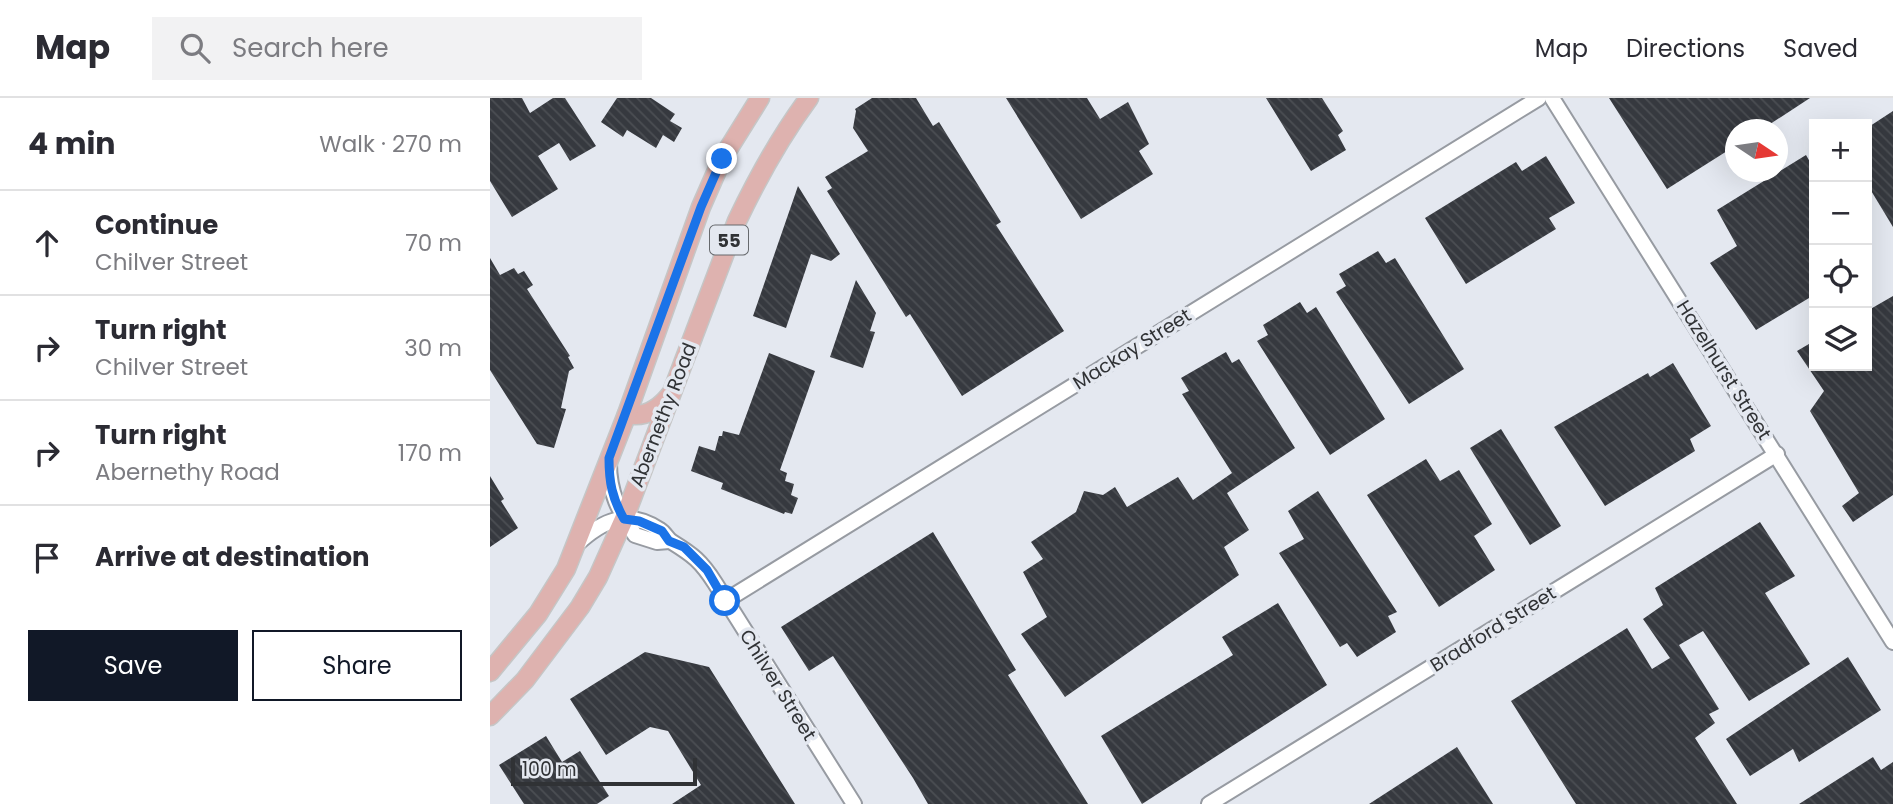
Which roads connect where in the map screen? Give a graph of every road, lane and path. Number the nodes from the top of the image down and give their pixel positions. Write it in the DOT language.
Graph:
graph roads {
  1 [pos="760,98"];
  2 [pos="809,98"];
  3 [pos="1539,98"];
  4 [pos="1552,98"];
  5 [pos="673,392"];
  6 [pos="627,414"];
  7 [pos="1777,454"];
  8 [pos="609,458"];
  9 [pos="624,519"];
  10 [pos="576,545"];
  11 [pos="725,601"];
  12 [pos="1893,642"];
  13 [pos="490,672"];
  14 [pos="490,716"];
  15 [pos="854,804"];
  16 [pos="1209,804"];
  1 -- 6 [label="main road, Abernethy Road / 55"];
  2 -- 5 [label="main road, Abernethy Road / 55"];
  3 -- 11 [label="street, Mackay Street"];
  4 -- 7 [label="street, Hazelhurst Street"];
  5 -- 6 [label="main road"];
  5 -- 9 [label="main road, Abernethy Road / 55"];
  6 -- 8 [label="main road, Abernethy Road / 55"];
  7 -- 12 [label="street, Hazelhurst Street"];
  7 -- 16 [label="street, Bradford Street"];
  8 -- 9 [label="street, Chilver Street"];
  8 -- 10 [label="main road, Abernethy Road / 55"];
  9 -- 10 [label="street"];
  9 -- 11 [label="street, Chilver Street"];
  9 -- 14 [label="main road, Abernethy Road / 55"];
  10 -- 13 [label="main road, Abernethy Road / 55"];
  11 -- 15 [label="street, Chilver Street"];
}
